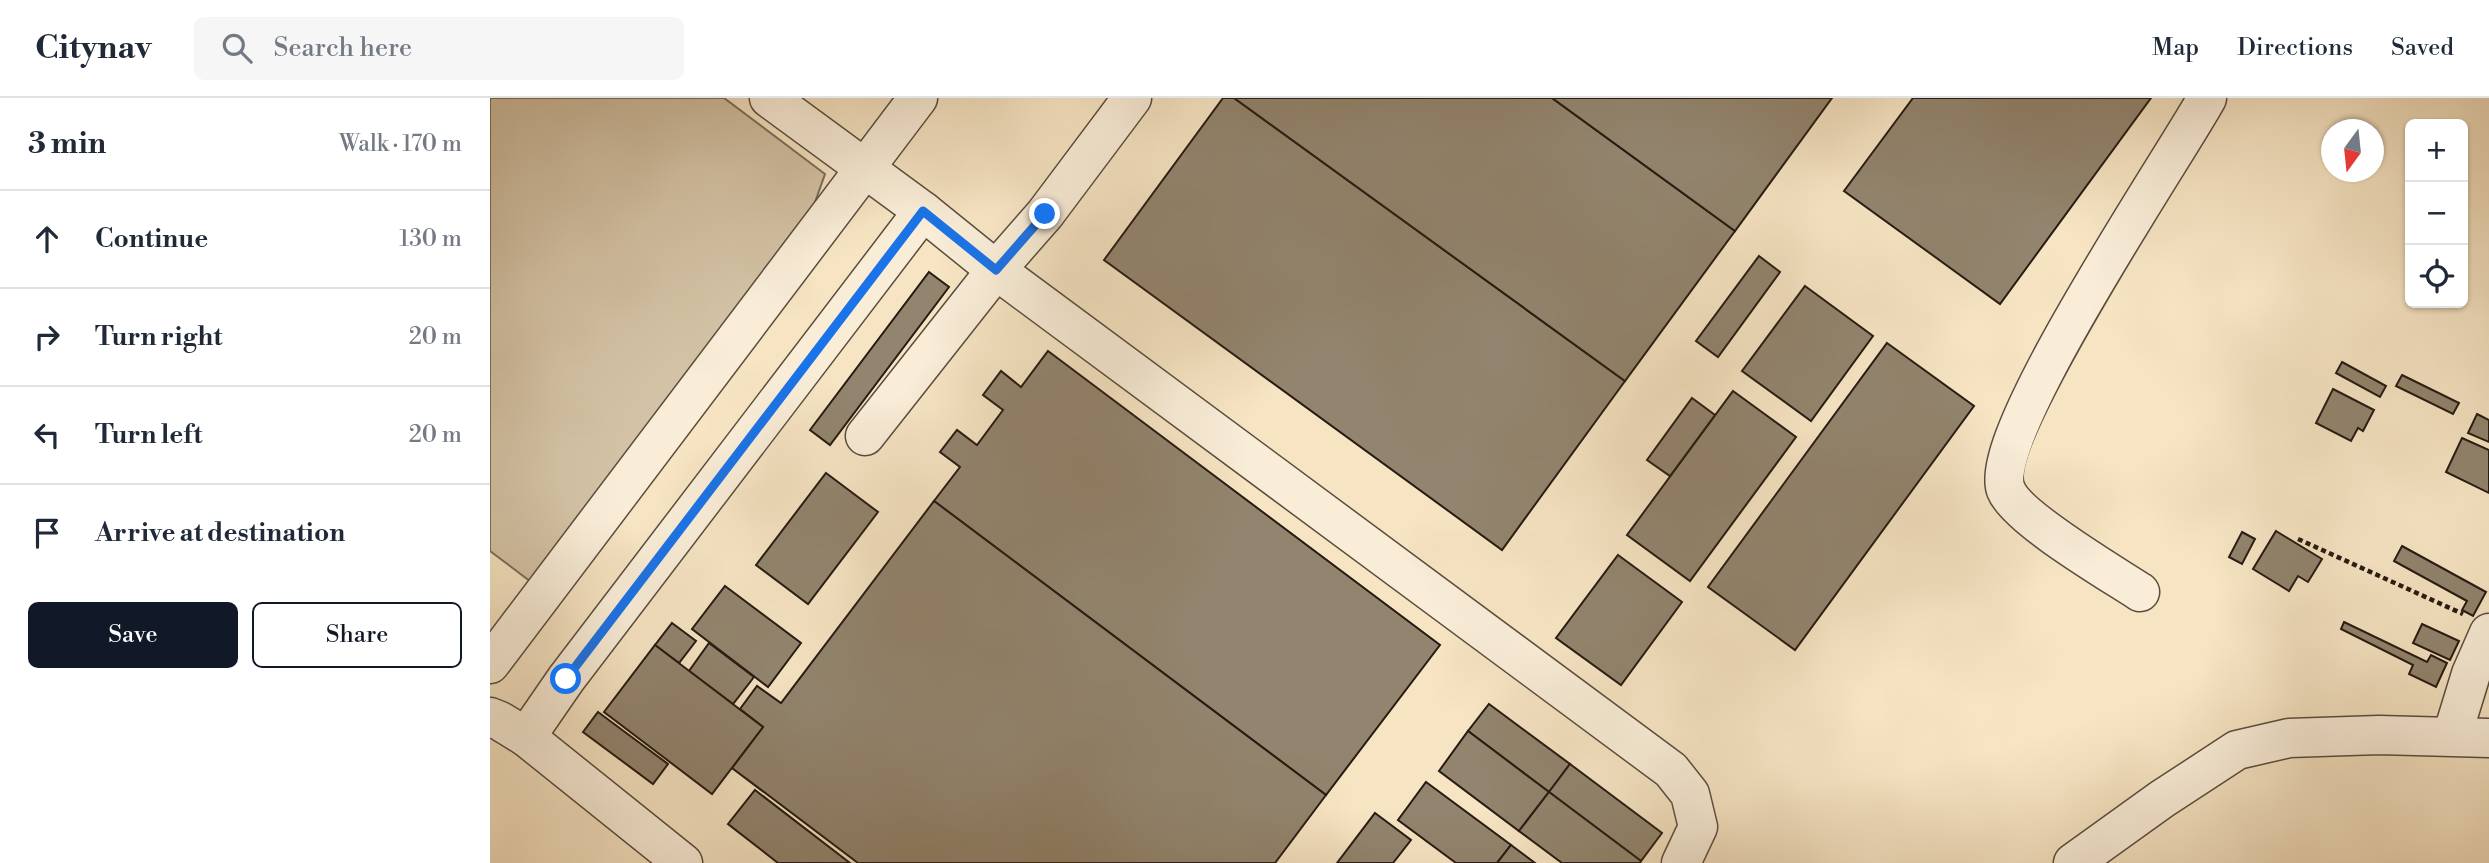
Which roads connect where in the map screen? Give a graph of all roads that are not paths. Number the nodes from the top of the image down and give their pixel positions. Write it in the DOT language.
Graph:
graph roads {
  1 [pos="769,98"];
  2 [pos="918,98"];
  3 [pos="1132,98"];
  4 [pos="2207,98"];
  5 [pos="866,170"];
  6 [pos="923,211"];
  7 [pos="996,270"];
  8 [pos="865,436"];
  9 [pos="2140,592"];
  10 [pos="2477,624"];
  11 [pos="490,664"];
  12 [pos="490,718"];
  13 [pos="526,737"];
  14 [pos="2471,737"];
  15 [pos="683,863"];
  16 [pos="1681,863"];
  17 [pos="2073,863"];
  1 -- 5 [label="street"];
  2 -- 5 [label="street"];
  3 -- 7 [label="street"];
  4 -- 9 [label="street"];
  5 -- 6 [label="street"];
  5 -- 11 [label="street"];
  6 -- 7 [label="street"];
  6 -- 13 [label="street"];
  7 -- 8 [label="street"];
  7 -- 16 [label="street"];
  10 -- 14 [label="street"];
  12 -- 13 [label="street"];
  13 -- 15 [label="street"];
  14 -- 17 [label="street"];
}
